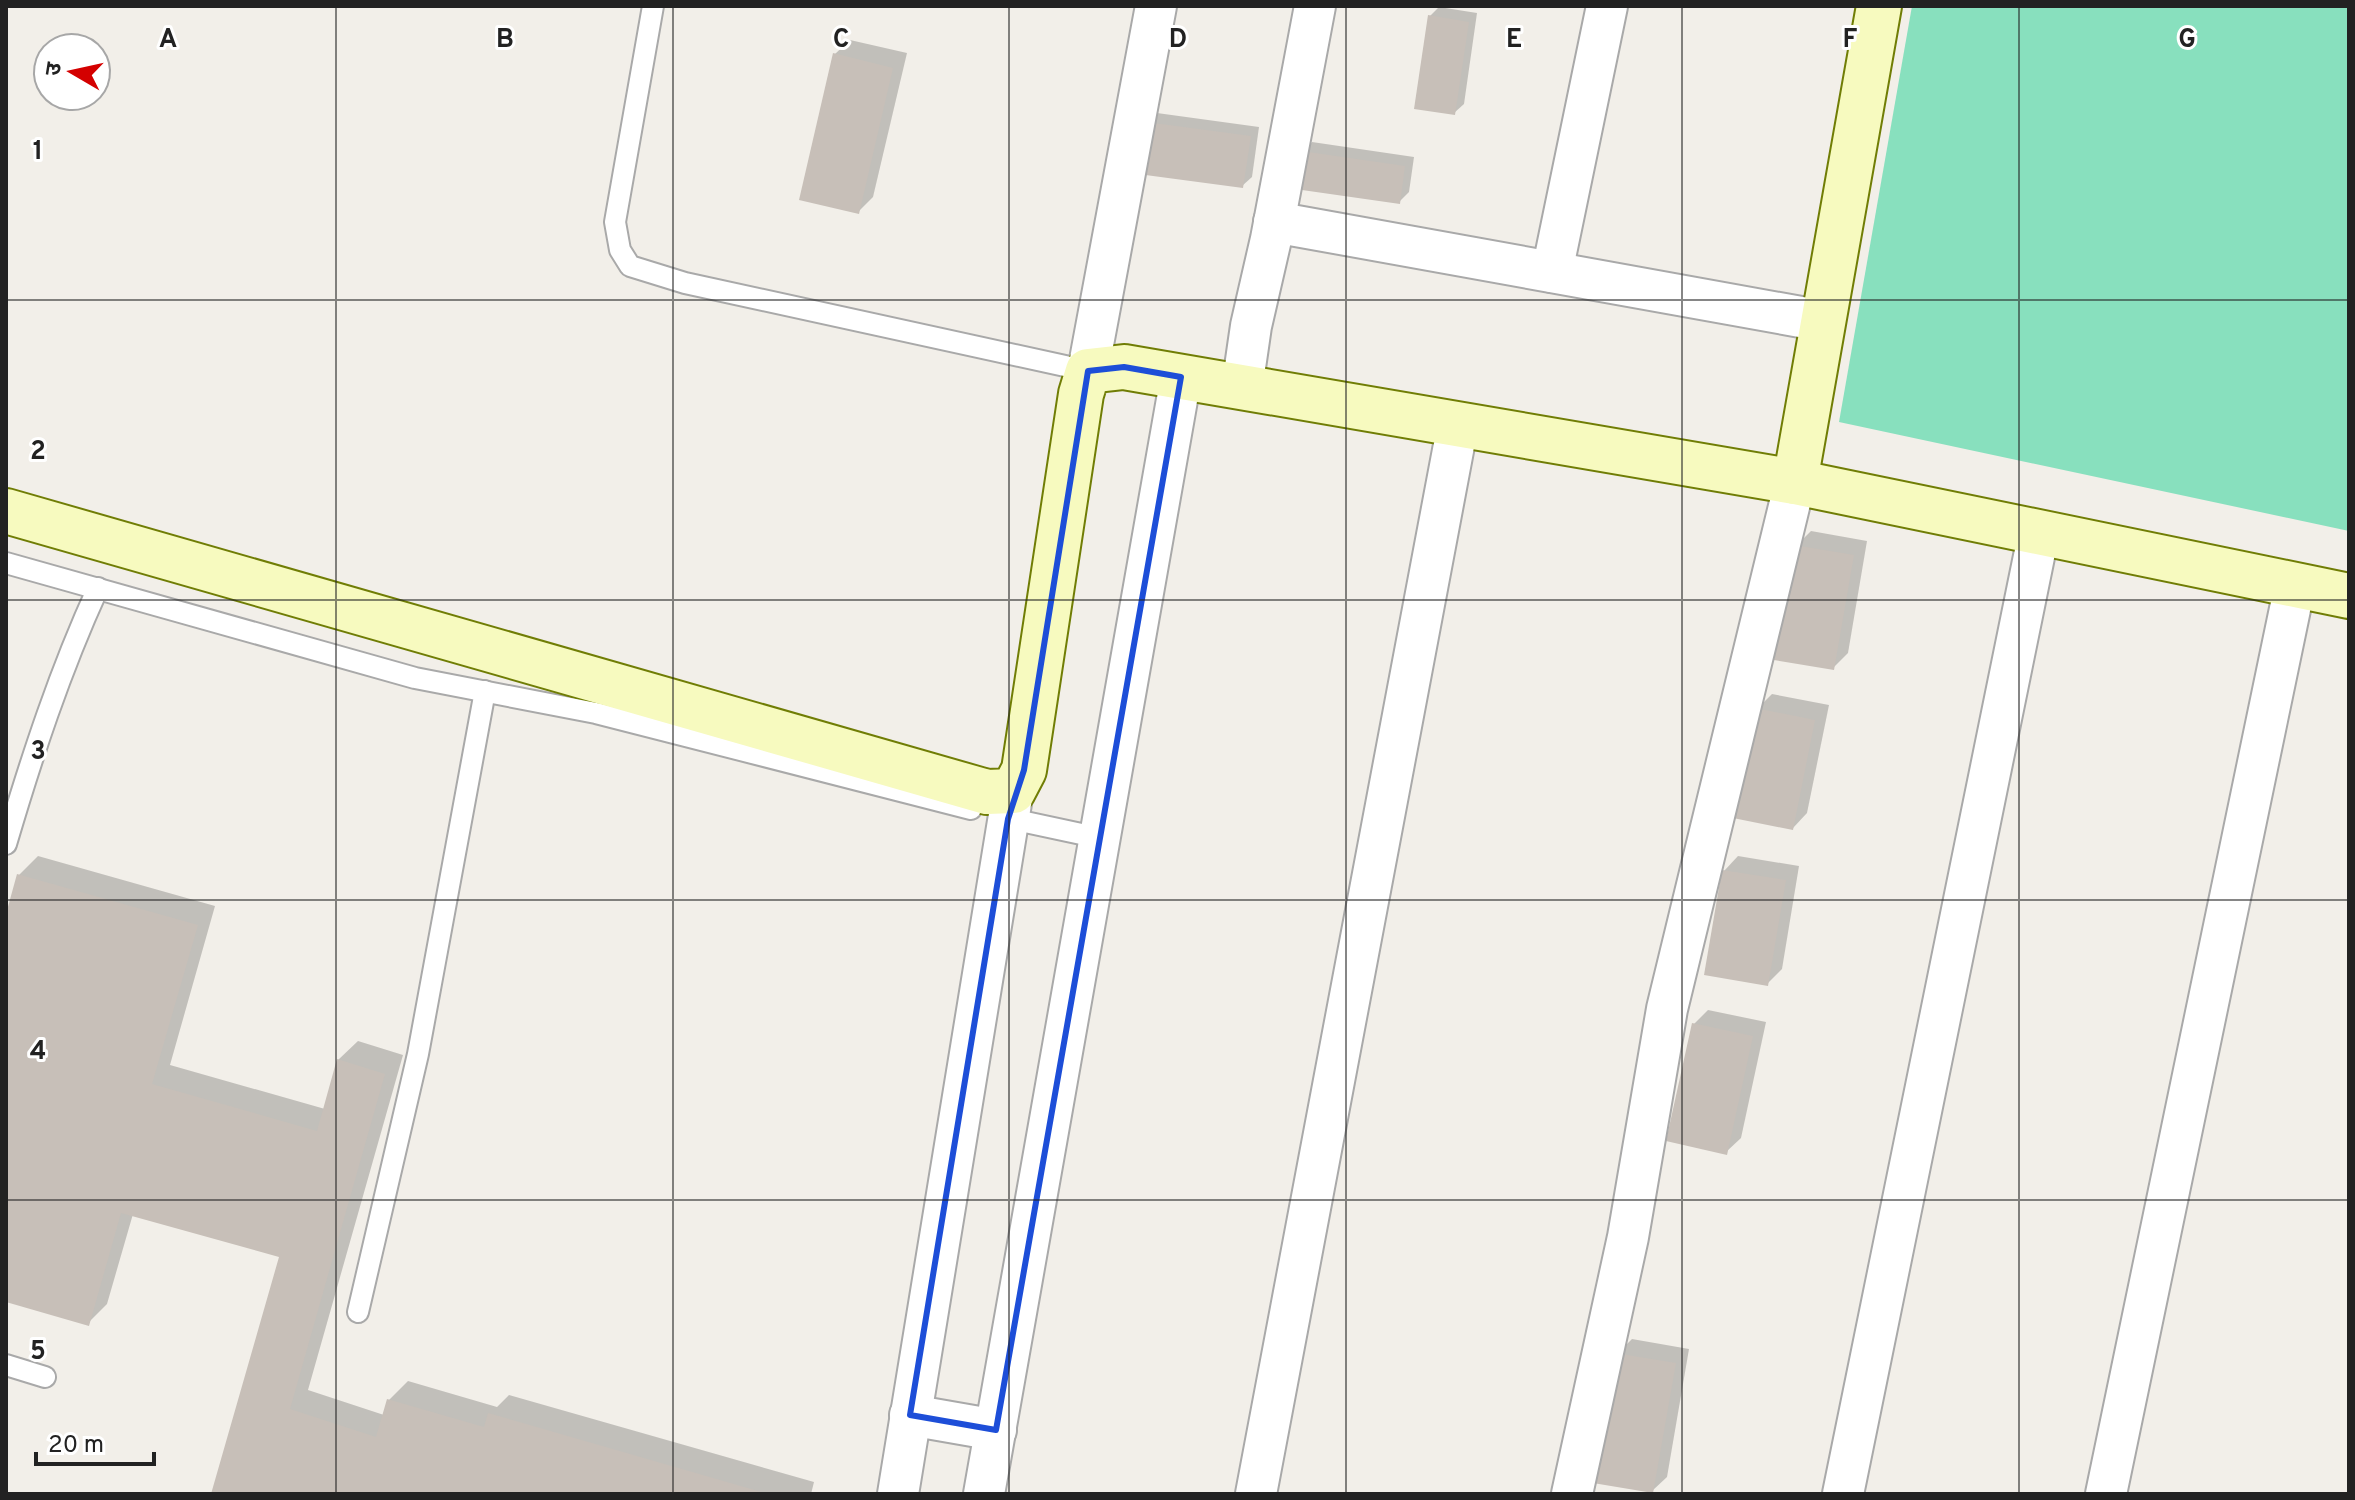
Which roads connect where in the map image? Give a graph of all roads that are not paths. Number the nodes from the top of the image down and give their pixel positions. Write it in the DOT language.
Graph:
graph roads {
  1 [pos="653,6"];
  2 [pos="1156,6"];
  3 [pos="1315,6"];
  4 [pos="1607,6"];
  5 [pos="1879,6"];
  6 [pos="1274,222"];
  7 [pos="1552,272"];
  8 [pos="1823,321"];
  9 [pos="1088,371"];
  10 [pos="1181,377"];
  11 [pos="1242,388"];
  12 [pos="1458,424"];
  13 [pos="1795,482"];
  14 [pos="6,511"];
  15 [pos="2039,532"];
  16 [pos="6,563"];
  17 [pos="2295,585"];
  18 [pos="98,588"];
  19 [pos="2349,596"];
  20 [pos="485,691"];
  21 [pos="1011,805"];
  22 [pos="1100,838"];
  23 [pos="6,844"];
  24 [pos="358,1312"];
  25 [pos="6,1365"];
  26 [pos="45,1377"];
  27 [pos="910,1415"];
  28 [pos="996,1430"];
  29 [pos="898,1494"];
  30 [pos="984,1494"];
  31 [pos="1256,1494"];
  32 [pos="1572,1494"];
  33 [pos="1843,1494"];
  34 [pos="2106,1494"];
  1 -- 9 [label="lane"];
  2 -- 9 [label="street"];
  3 -- 6 [label="street"];
  4 -- 7 [label="street"];
  5 -- 8 [label="main road"];
  6 -- 7 [label="street"];
  6 -- 11 [label="street"];
  7 -- 8 [label="street"];
  8 -- 13 [label="main road"];
  9 -- 10 [label="main road"];
  9 -- 21 [label="main road"];
  10 -- 11 [label="main road"];
  10 -- 22 [label="street"];
  11 -- 12 [label="main road"];
  12 -- 13 [label="main road"];
  12 -- 31 [label="street"];
  13 -- 15 [label="main road"];
  13 -- 32 [label="street"];
  14 -- 21 [label="main road"];
  15 -- 17 [label="main road"];
  15 -- 33 [label="street"];
  16 -- 18 [label="lane"];
  17 -- 19 [label="main road"];
  17 -- 34 [label="street"];
  18 -- 20 [label="lane"];
  18 -- 23 [label="lane"];
  20 -- 21 [label="lane"];
  20 -- 24 [label="lane"];
  21 -- 22 [label="lane"];
  21 -- 27 [label="street"];
  22 -- 28 [label="street"];
  25 -- 26 [label="lane"];
  27 -- 28 [label="street"];
  27 -- 29 [label="street"];
  28 -- 30 [label="street"];
}
